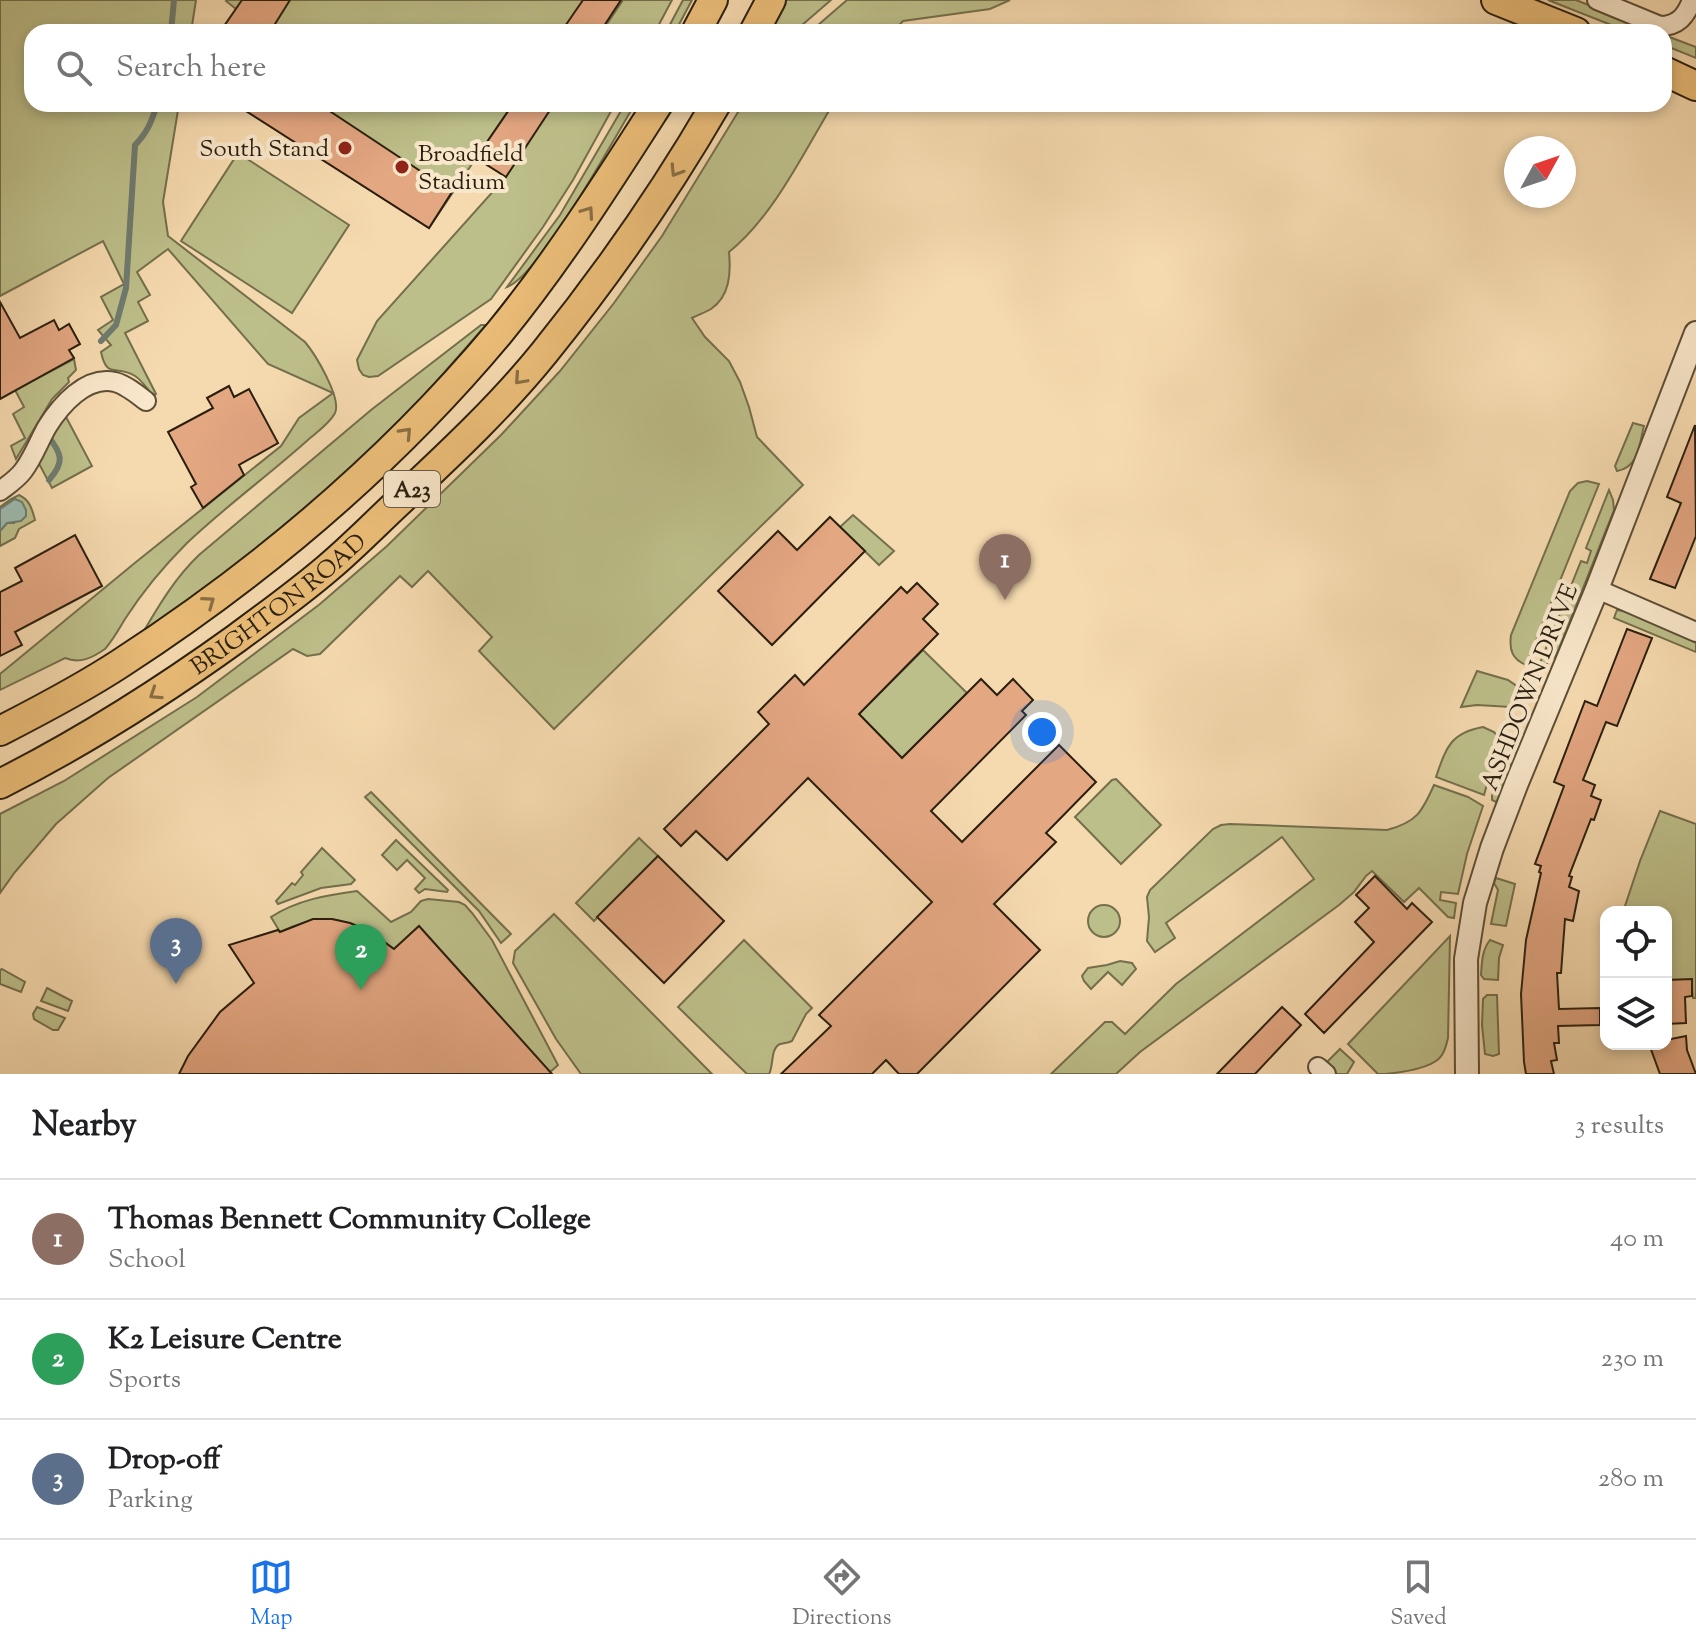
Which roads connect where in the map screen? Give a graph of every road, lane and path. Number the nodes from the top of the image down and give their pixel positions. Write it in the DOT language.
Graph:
graph roads {
  1 [pos="713,0"];
  2 [pos="771,0"];
  3 [pos="1496,0"];
  4 [pos="1692,0"];
  5 [pos="1602,1"];
  6 [pos="700,24"];
  7 [pos="758,24"];
  8 [pos="1556,24"];
  9 [pos="1655,24"];
  10 [pos="1672,24"];
  11 [pos="1672,75"];
  12 [pos="1696,86"];
  13 [pos="653,112"];
  14 [pos="711,112"];
  15 [pos="1696,333"];
  16 [pos="146,401"];
  17 [pos="0,491"];
  18 [pos="1597,589"];
  19 [pos="1696,632"];
  20 [pos="0,731"];
  21 [pos="0,784"];
  22 [pos="1464,1073"];
  1 -- 6 [label="main road"];
  2 -- 7 [label="main road"];
  3 -- 8 [label="main road"];
  4 -- 10 [label="street"];
  5 -- 9 [label="street"];
  11 -- 12 [label="main road"];
  20 -- 13 [label="main road, BRIGHTON ROAD / A23, one-way"];
  14 -- 21 [label="main road, BRIGHTON ROAD / A23, one-way"];
  15 -- 18 [label="street, ASHDOWN DRIVE"];
  16 -- 17 [label="street"];
  18 -- 19 [label="street"];
  18 -- 22 [label="street, ASHDOWN DRIVE"];
}
